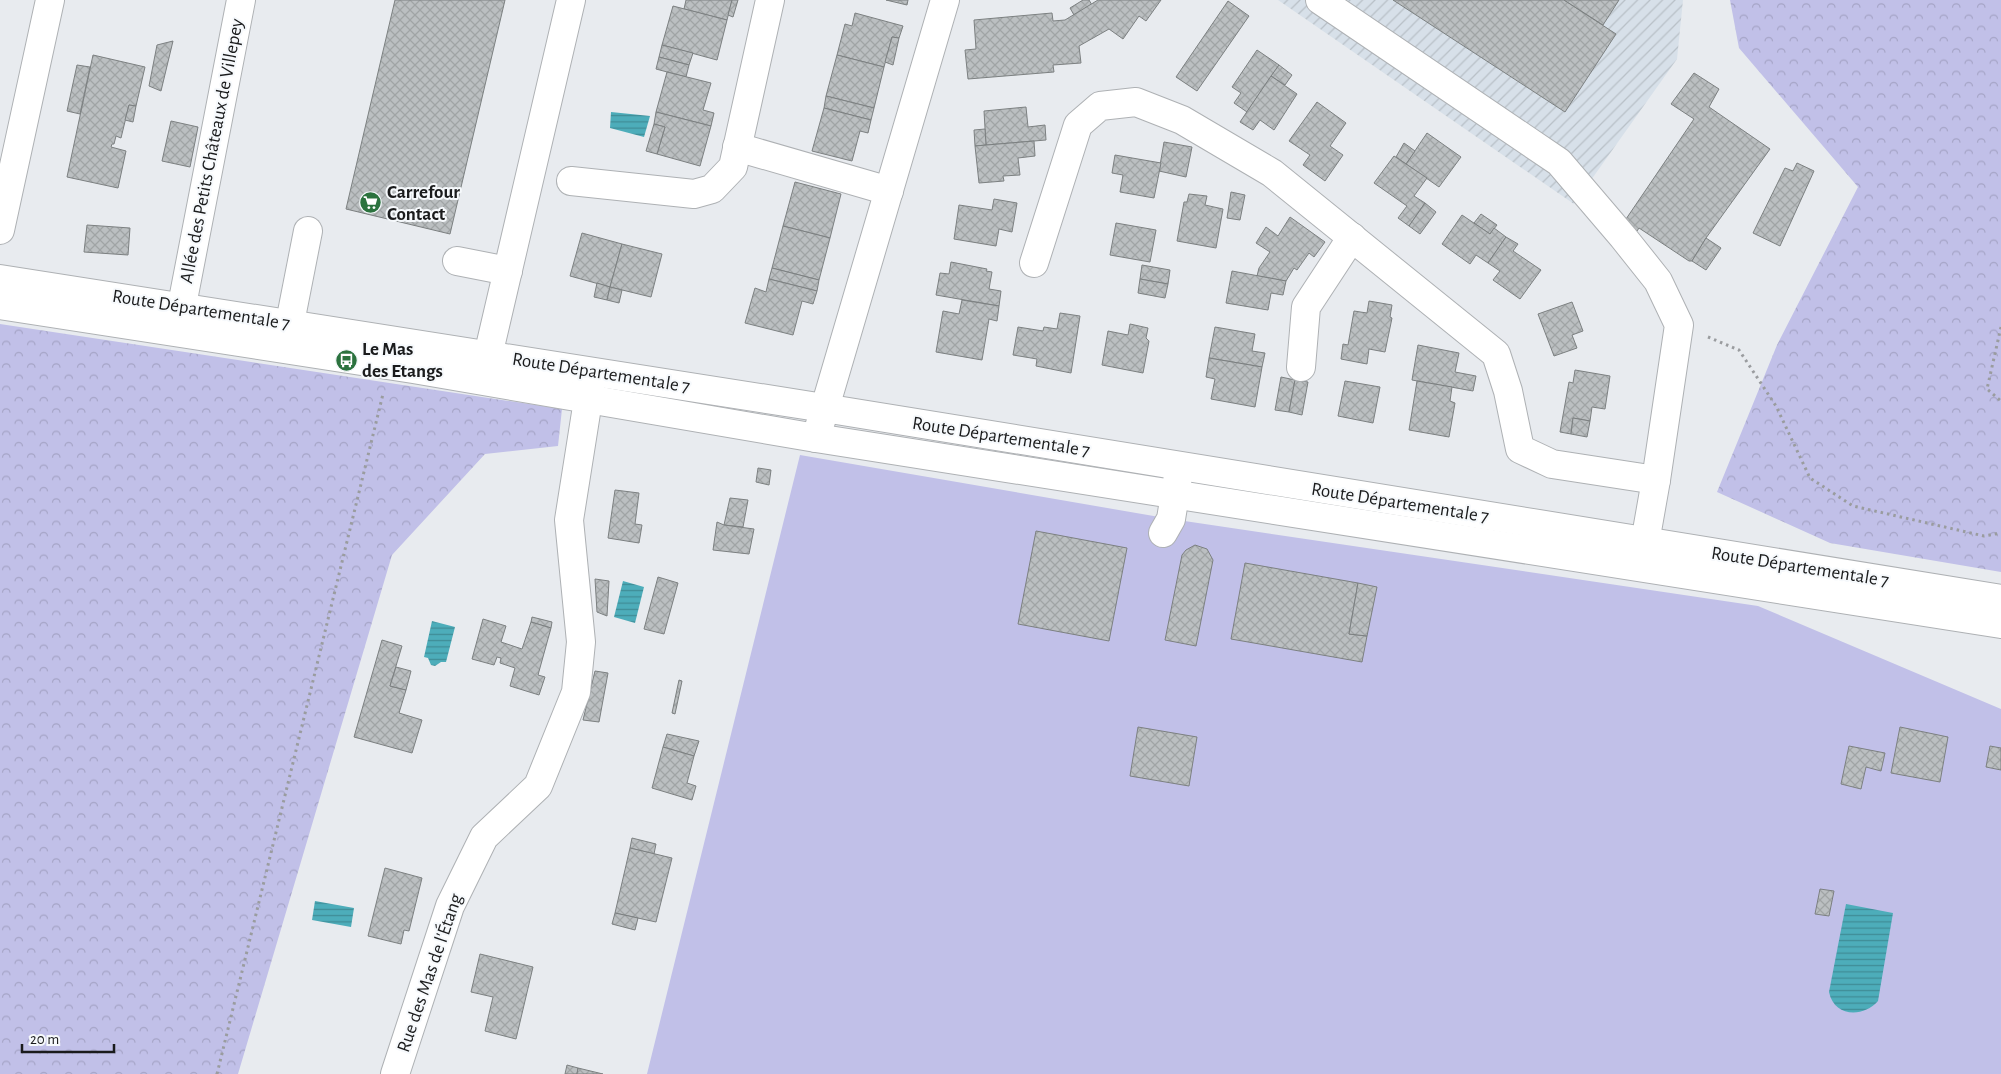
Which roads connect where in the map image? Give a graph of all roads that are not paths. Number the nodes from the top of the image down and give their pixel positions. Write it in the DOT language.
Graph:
graph roads {
  1 [pos="50,0"];
  2 [pos="241,0"];
  3 [pos="571,0"];
  4 [pos="770,0"];
  5 [pos="945,0"];
  6 [pos="1320,0"];
  7 [pos="737,147"];
  8 [pos="571,181"];
  9 [pos="889,191"];
  10 [pos="0,230"];
  11 [pos="308,231"];
  12 [pos="1352,237"];
  13 [pos="457,261"];
  14 [pos="1034,263"];
  15 [pos="508,271"];
  16 [pos="0,279"];
  17 [pos="0,305"];
  18 [pos="179,320"];
  19 [pos="287,337"];
  20 [pos="487,355"];
  21 [pos="1301,367"];
  22 [pos="593,372"];
  23 [pos="482,381"];
  24 [pos="588,399"];
  25 [pos="824,408"];
  26 [pos="816,438"];
  27 [pos="1179,466"];
  28 [pos="1656,480"];
  29 [pos="1175,494"];
  30 [pos="1163,533"];
  31 [pos="1642,555"];
  32 [pos="2001,600"];
  33 [pos="2001,624"];
  34 [pos="395,1074"];
  1 -- 10 [label="main road"];
  2 -- 18 [label="main road, Allée des Petits Châteaux de Villepey"];
  3 -- 15 [label="main road"];
  4 -- 7 [label="main road"];
  5 -- 9 [label="main road"];
  6 -- 28 [label="main road"];
  7 -- 8 [label="main road"];
  7 -- 9 [label="main road"];
  9 -- 25 [label="main road"];
  11 -- 19 [label="main road"];
  12 -- 14 [label="main road"];
  12 -- 21 [label="main road"];
  12 -- 28 [label="main road"];
  13 -- 15 [label="main road"];
  15 -- 20 [label="main road"];
  16 -- 18 [label="main road, Route Départementale 7"];
  17 -- 18 [label="main road, Route Départementale 7"];
  18 -- 19 [label="main road, Route Départementale 7"];
  19 -- 20 [label="main road, Route Départementale 7"];
  19 -- 23 [label="main road, Route Départementale 7"];
  20 -- 22 [label="main road, Route Départementale 7"];
  20 -- 23 [label="main road"];
  22 -- 24 [label="main road, Rue des Mas de l'Étang"];
  22 -- 25 [label="main road, Route Départementale 7"];
  23 -- 24 [label="main road, Route Départementale 7"];
  24 -- 26 [label="main road, Route Départementale 7"];
  24 -- 34 [label="main road, Rue des Mas de l'Étang"];
  25 -- 26 [label="main road"];
  25 -- 27 [label="main road, Route Départementale 7"];
  26 -- 29 [label="main road, Route Départementale 7"];
  27 -- 29 [label="main road"];
  27 -- 31 [label="main road, Route Départementale 7"];
  28 -- 31 [label="main road"];
  29 -- 30 [label="main road"];
  29 -- 31 [label="main road, Route Départementale 7"];
  31 -- 32 [label="main road, Route Départementale 7"];
  31 -- 33 [label="main road, Route Départementale 7"];
}
